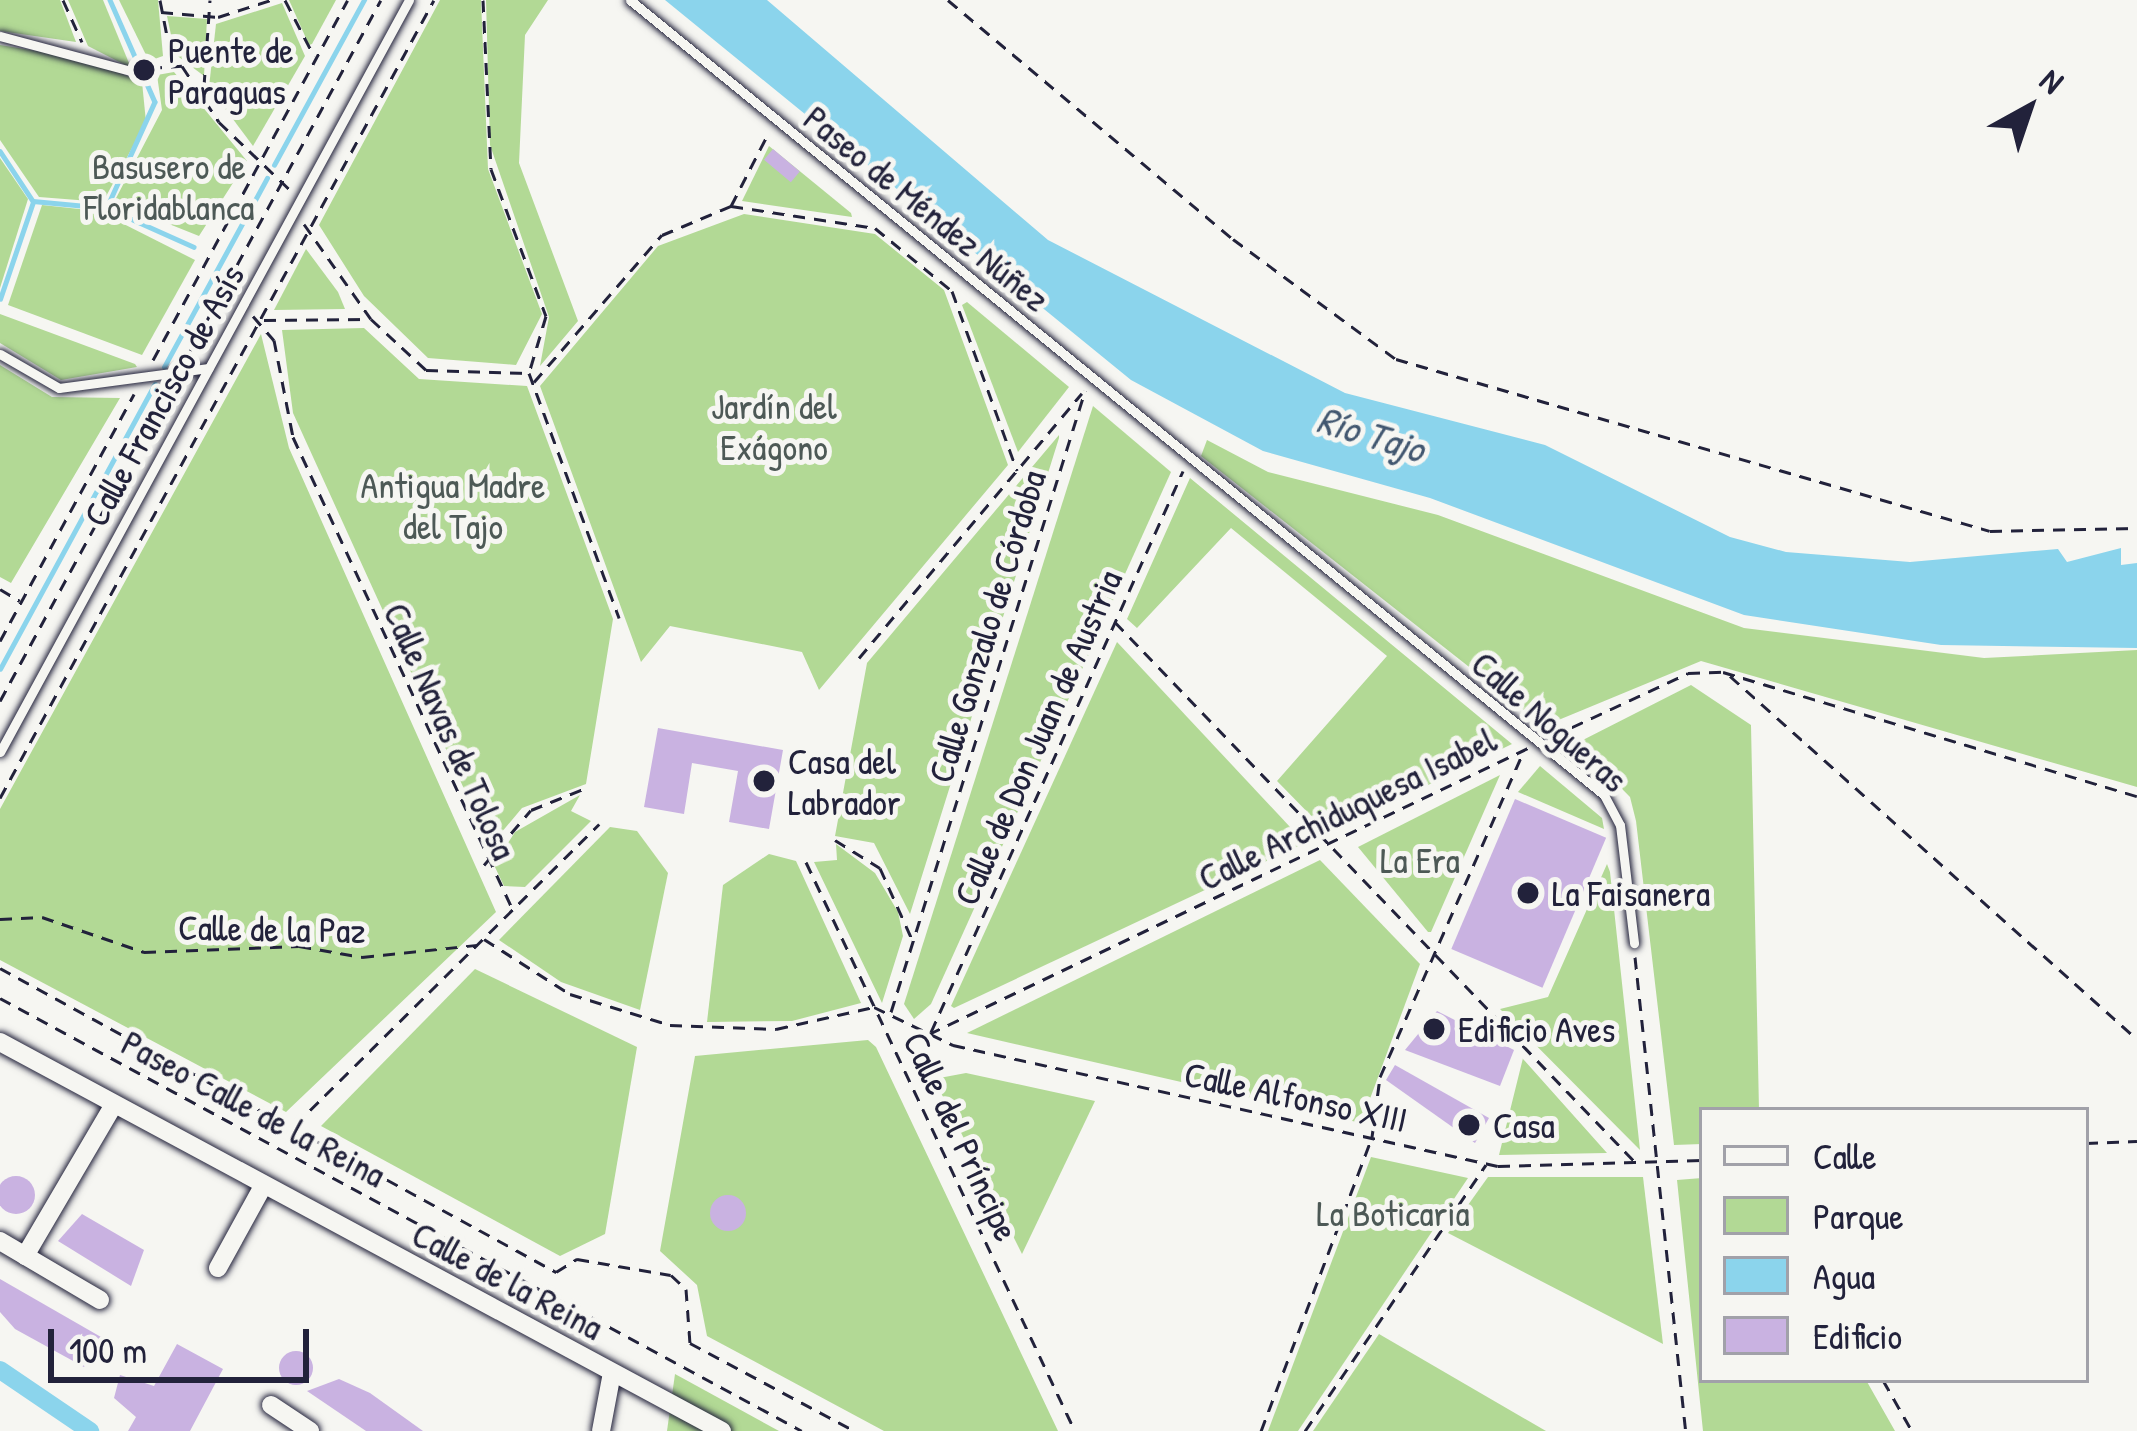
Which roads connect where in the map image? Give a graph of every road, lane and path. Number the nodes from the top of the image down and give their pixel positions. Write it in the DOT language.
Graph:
graph roads {
  1 [pos="63,0"];
  2 [pos="160,0"];
  3 [pos="210,0"];
  4 [pos="271,0"];
  5 [pos="285,0"];
  6 [pos="348,0"];
  7 [pos="381,0"];
  8 [pos="409,0"];
  9 [pos="434,0"];
  10 [pos="483,0"];
  11 [pos="630,0"];
  12 [pos="948,0"];
  13 [pos="161,12"];
  14 [pos="211,16"];
  15 [pos="0,36"];
  16 [pos="86,52"];
  17 [pos="317,58"];
  18 [pos="172,61"];
  19 [pos="150,68"];
  20 [pos="139,73"];
  21 [pos="202,90"];
  22 [pos="778,121"];
  23 [pos="260,162"];
  24 [pos="282,182"];
  25 [pos="297,206"];
  26 [pos="731,206"];
  27 [pos="309,231"];
  28 [pos="241,309"];
  29 [pos="370,319"];
  30 [pos="260,320"];
  31 [pos="0,354"];
  32 [pos="209,368"];
  33 [pos="179,372"];
  34 [pos="530,373"];
  35 [pos="143,377"];
  36 [pos="1093,380"];
  37 [pos="533,382"];
  38 [pos="1085,390"];
  39 [pos="1188,459"];
  40 [pos="1016,470"];
  41 [pos="2137,528"];
  42 [pos="0,589"];
  43 [pos="21,602"];
  44 [pos="619,618"];
  45 [pos="1115,622"];
  46 [pos="0,640"];
  47 [pos="859,658"];
  48 [pos="1723,672"];
  49 [pos="0,701"];
  50 [pos="1540,742"];
  51 [pos="1525,749"];
  52 [pos="0,752"];
  53 [pos="583,789"];
  54 [pos="2137,796"];
  55 [pos="0,798"];
  56 [pos="599,824"];
  57 [pos="835,841"];
  58 [pos="1326,845"];
  59 [pos="806,862"];
  60 [pos="484,865"];
  61 [pos="513,910"];
  62 [pos="0,919"];
  63 [pos="484,939"];
  64 [pos="912,940"];
  65 [pos="1634,944"];
  66 [pos="477,946"];
  67 [pos="1434,956"];
  68 [pos="0,968"];
  69 [pos="0,998"];
  70 [pos="874,1007"];
  71 [pos="890,1013"];
  72 [pos="929,1034"];
  73 [pos="2137,1040"];
  74 [pos="0,1042"];
  75 [pos="114,1104"];
  76 [pos="293,1127"];
  77 [pos="1372,1137"];
  78 [pos="2137,1141"];
  79 [pos="2089,1143"];
  80 [pos="1699,1160"];
  81 [pos="1658,1162"];
  82 [pos="1487,1163"];
  83 [pos="1636,1163"];
  84 [pos="263,1186"];
  85 [pos="0,1241"];
  86 [pos="25,1256"];
  87 [pos="218,1268"];
  88 [pos="100,1300"];
  89 [pos="612,1373"];
  90 [pos="1885,1383"];
  91 [pos="271,1405"];
  92 [pos="310,1431"];
  93 [pos="601,1431"];
  94 [pos="722,1431"];
  95 [pos="802,1431"];
  96 [pos="855,1431"];
  97 [pos="1075,1431"];
  98 [pos="1262,1431"];
  99 [pos="1305,1431"];
  100 [pos="1686,1431"];
  101 [pos="1912,1431"];
  1 -- 16 [label="path"];
  2 -- 13 [label="path"];
  3 -- 14 [label="path"];
  4 -- 14 [label="path"];
  5 -- 17 [label="path"];
  6 -- 17 [label="path"];
  7 -- 24 [label="path"];
  8 -- 25 [label="lane, Calle Francisco de Asís"];
  9 -- 27 [label="path"];
  10 -- 34 [label="path"];
  11 -- 22 [label="lane, Paseo de Méndez Núñez"];
  12 -- 41 [label="path"];
  13 -- 14 [label="path"];
  13 -- 18 [label="path"];
  14 -- 21 [label="path"];
  15 -- 16 [label="lane"];
  16 -- 20 [label="lane"];
  17 -- 23 [label="path"];
  18 -- 19 [label="path"];
  18 -- 21 [label="path"];
  21 -- 23 [label="path"];
  22 -- 26 [label="path"];
  22 -- 36 [label="lane, Paseo de Méndez Núñez"];
  23 -- 24 [label="path"];
  23 -- 35 [label="path"];
  24 -- 25 [label="path"];
  24 -- 33 [label="path"];
  25 -- 27 [label="path"];
  25 -- 28 [label="lane, Calle Francisco de Asís"];
  26 -- 37 [label="path"];
  26 -- 40 [label="path"];
  27 -- 29 [label="path"];
  27 -- 30 [label="path"];
  28 -- 30 [label="path"];
  28 -- 32 [label="lane, Calle Francisco de Asís"];
  29 -- 30 [label="path"];
  29 -- 34 [label="path"];
  30 -- 55 [label="path"];
  30 -- 60 [label="path, Calle Navas de Tolosa"];
  31 -- 35 [label="lane"];
  32 -- 33 [label="lane"];
  32 -- 52 [label="lane, Calle Francisco de Asís"];
  33 -- 35 [label="lane"];
  33 -- 49 [label="path"];
  34 -- 37 [label="path"];
  35 -- 43 [label="path"];
  36 -- 38 [label="path"];
  36 -- 39 [label="lane, Paseo de Méndez Núñez"];
  37 -- 44 [label="path"];
  38 -- 40 [label="path"];
  38 -- 64 [label="path, Calle Gonzalo de Córdoba"];
  39 -- 45 [label="path, Calle de Don Juan de Austria"];
  39 -- 50 [label="lane, Calle Nogueras"];
  40 -- 47 [label="path"];
  42 -- 43 [label="path"];
  43 -- 46 [label="path"];
  45 -- 58 [label="path"];
  45 -- 72 [label="path, Calle de Don Juan de Austria"];
  48 -- 50 [label="path, Calle Archiduquesa Isabel"];
  48 -- 54 [label="path, Calle Archiduquesa Isabel"];
  48 -- 73 [label="path"];
  50 -- 51 [label="path, Calle Archiduquesa Isabel"];
  50 -- 65 [label="lane, Calle Nogueras"];
  51 -- 58 [label="path, Calle Archiduquesa Isabel"];
  51 -- 67 [label="path"];
  53 -- 60 [label="path"];
  56 -- 61 [label="path"];
  57 -- 64 [label="path"];
  58 -- 67 [label="path"];
  58 -- 72 [label="path, Calle Archiduquesa Isabel"];
  59 -- 70 [label="path, Calle del Príncipe"];
  60 -- 61 [label="path, Calle Navas de Tolosa"];
  61 -- 63 [label="path"];
  62 -- 66 [label="path, Calle de la Paz"];
  63 -- 66 [label="path"];
  63 -- 70 [label="path"];
  64 -- 71 [label="path, Calle Gonzalo de Córdoba"];
  65 -- 81 [label="path"];
  66 -- 76 [label="path"];
  67 -- 77 [label="path"];
  67 -- 83 [label="path"];
  68 -- 76 [label="path"];
  69 -- 95 [label="path, Paseo Calle de la Reina"];
  70 -- 71 [label="path, Calle Alfonso XIII"];
  70 -- 97 [label="path, Calle del Príncipe"];
  71 -- 72 [label="path, Calle Alfonso XIII"];
  72 -- 77 [label="path, Calle Alfonso XIII"];
  74 -- 75 [label="street, Calle de la Reina"];
  75 -- 84 [label="street, Calle de la Reina"];
  75 -- 86 [label="street"];
  76 -- 96 [label="path"];
  77 -- 82 [label="path, Calle Alfonso XIII"];
  77 -- 98 [label="path"];
  78 -- 79 [label="path"];
  80 -- 81 [label="path, Calle Alfonso XIII"];
  81 -- 83 [label="path, Calle Alfonso XIII"];
  81 -- 100 [label="path"];
  82 -- 83 [label="path, Calle Alfonso XIII"];
  82 -- 99 [label="path"];
  84 -- 87 [label="street"];
  84 -- 89 [label="street, Calle de la Reina"];
  85 -- 86 [label="street"];
  86 -- 88 [label="street"];
  89 -- 93 [label="street"];
  89 -- 94 [label="street, Calle de la Reina"];
  90 -- 101 [label="path"];
  91 -- 92 [label="street"];
}
